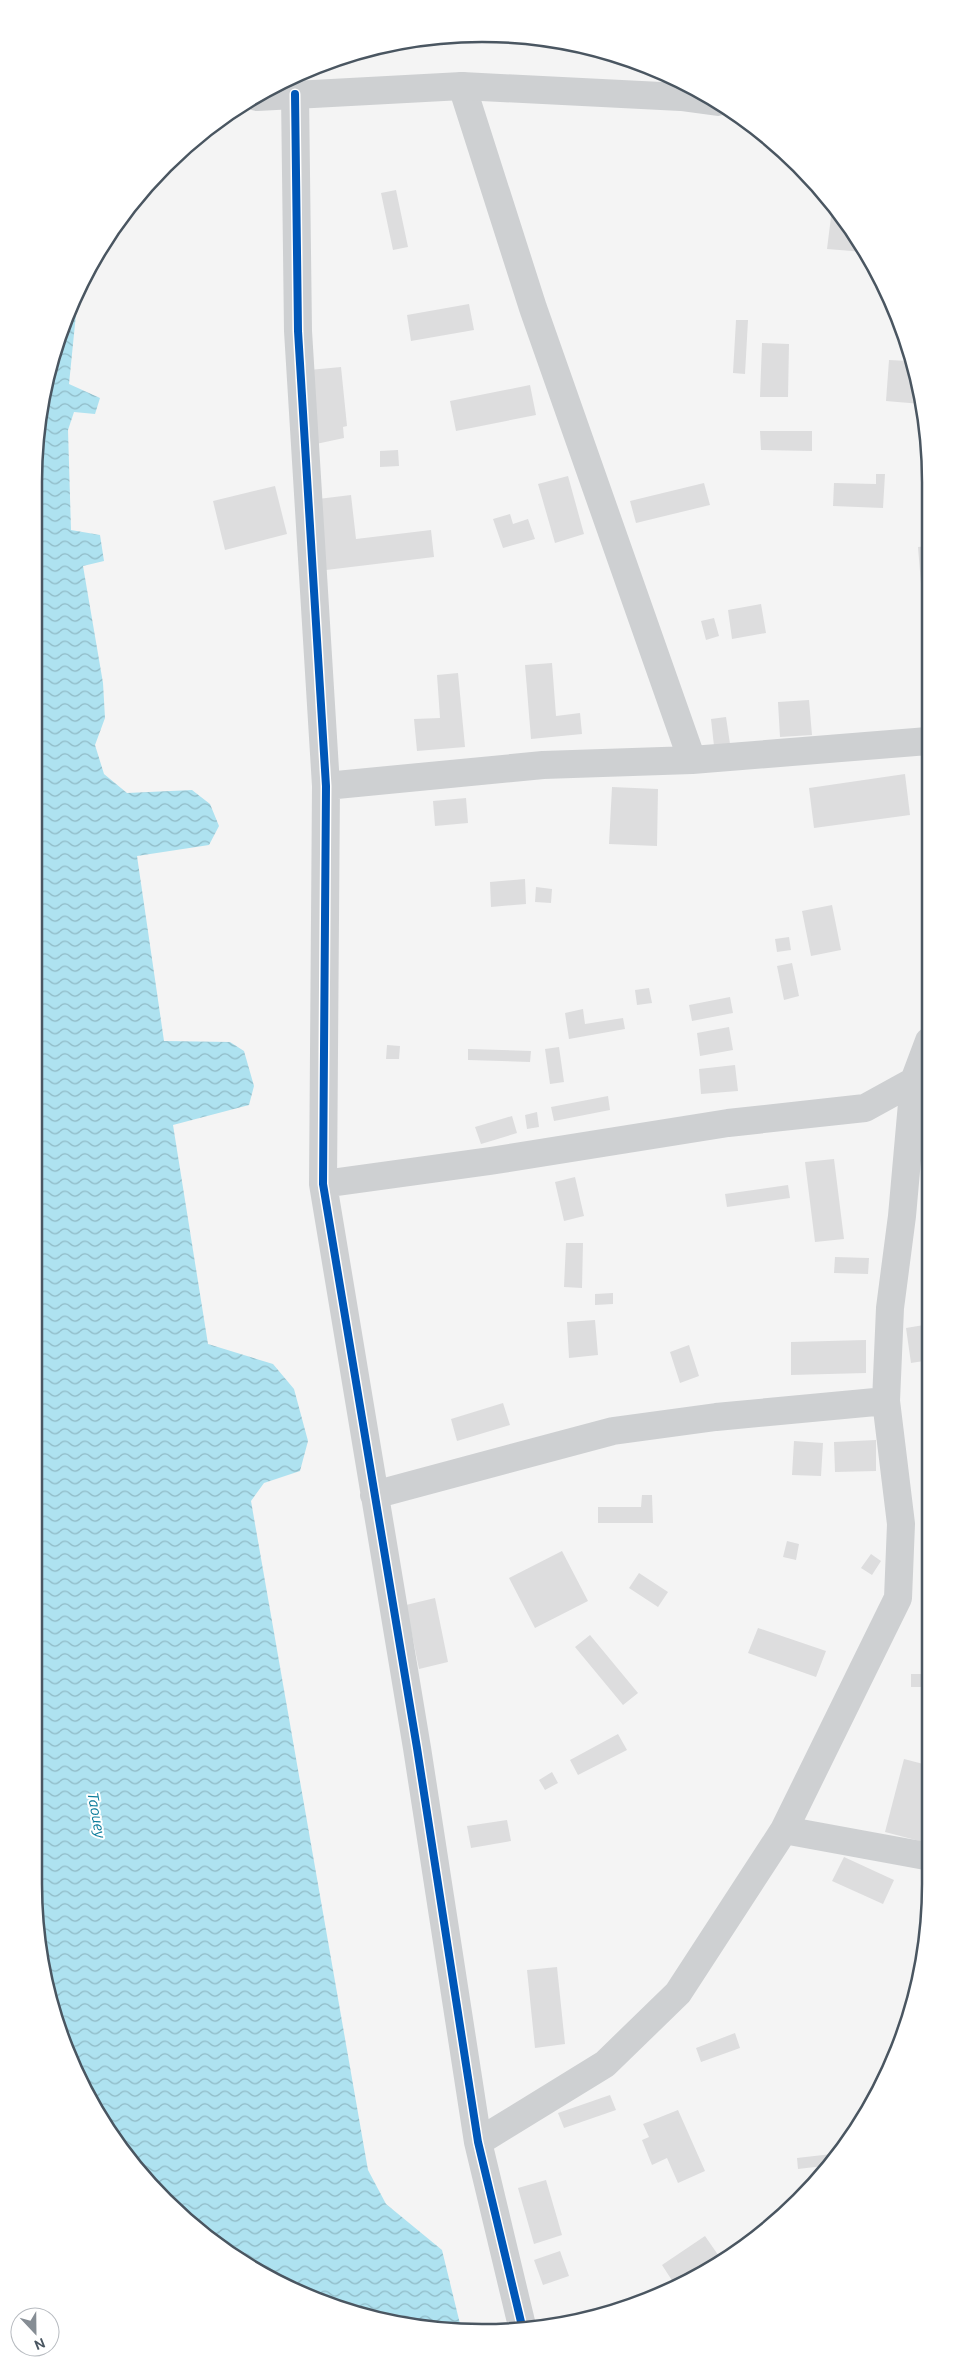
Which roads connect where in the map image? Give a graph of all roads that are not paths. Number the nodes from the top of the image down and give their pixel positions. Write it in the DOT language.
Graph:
graph roads {
  1 [pos="462,86"];
  2 [pos="295,94"];
  3 [pos="273,96"];
  4 [pos="700,100"];
  5 [pos="922,741"];
  6 [pos="692,760"];
  7 [pos="326,786"];
  8 [pos="921,1085"];
  9 [pos="324,1184"];
  10 [pos="886,1401"];
  11 [pos="374,1495"];
  12 [pos="784,1830"];
  13 [pos="922,1855"];
  14 [pos="478,2142"];
  15 [pos="521,2323"];
  1 -- 2 [label="street"];
  1 -- 4 [label="street"];
  1 -- 6 [label="street"];
  2 -- 3 [label="street"];
  2 -- 7 [label="street"];
  5 -- 6 [label="street"];
  6 -- 7 [label="street"];
  7 -- 9 [label="street"];
  8 -- 9 [label="street"];
  8 -- 10 [label="street"];
  9 -- 11 [label="street"];
  10 -- 11 [label="street"];
  10 -- 12 [label="street"];
  11 -- 14 [label="street"];
  12 -- 13 [label="street"];
  12 -- 14 [label="street"];
  14 -- 15 [label="street"];
}
